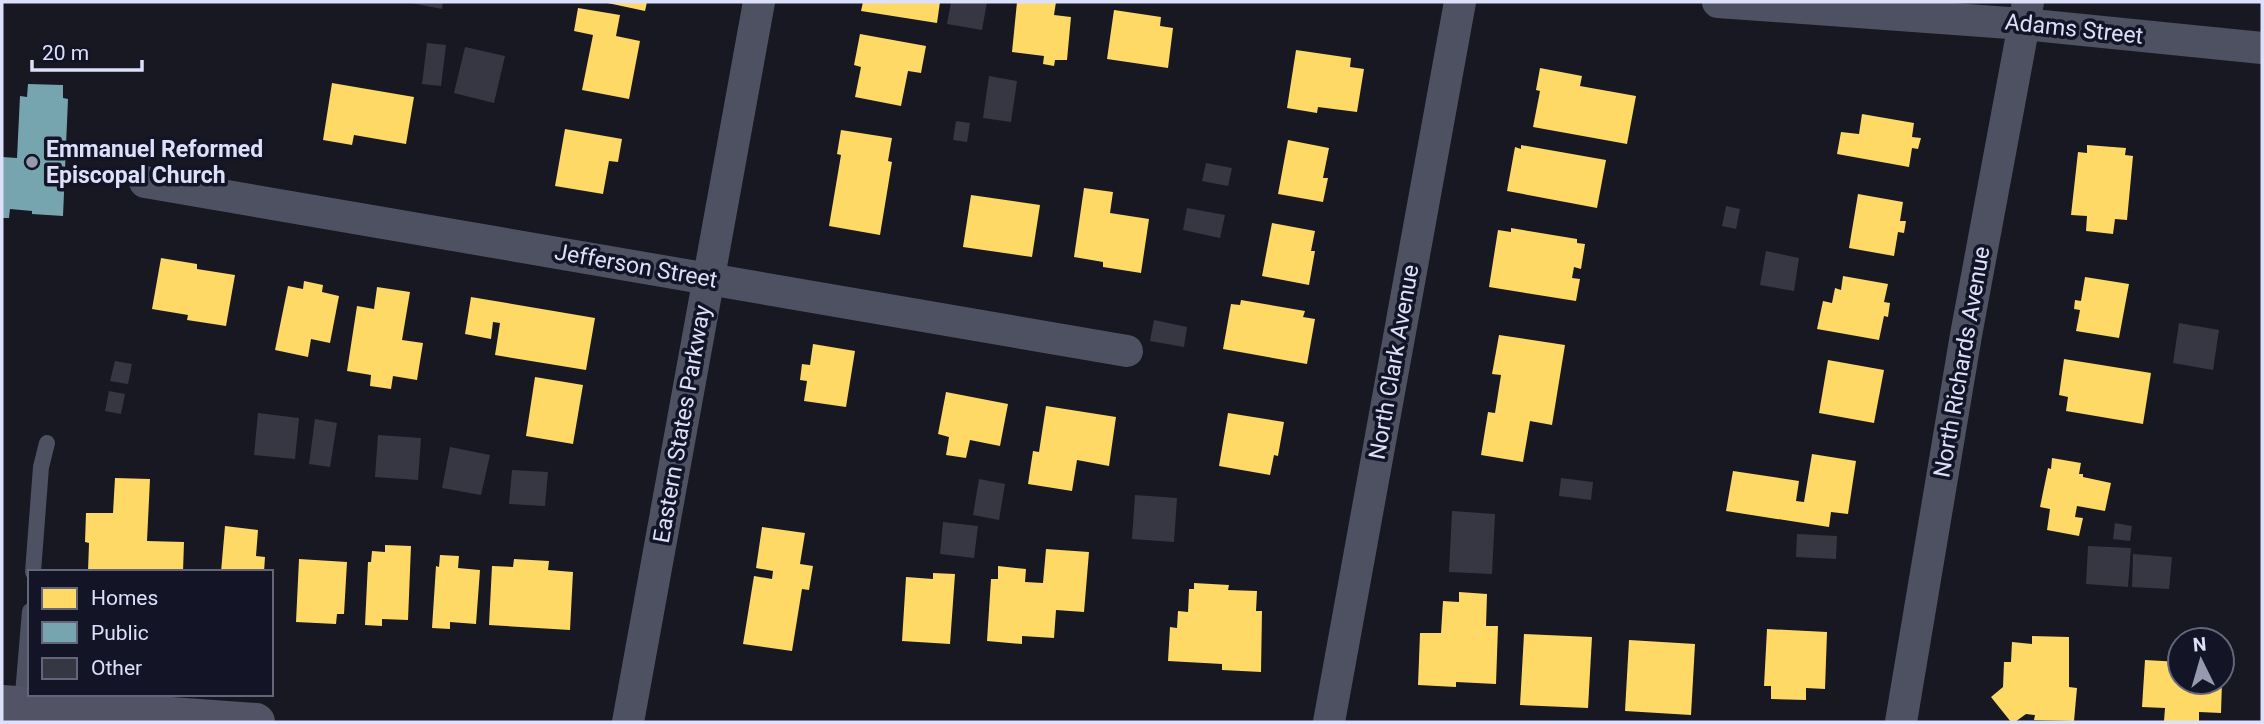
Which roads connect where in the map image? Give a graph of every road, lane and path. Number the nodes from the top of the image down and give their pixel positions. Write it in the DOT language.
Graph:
graph roads {
  1 [pos="759,2"];
  2 [pos="1460,2"];
  3 [pos="1718,2"];
  4 [pos="2025,13"];
  5 [pos="2262,48"];
  6 [pos="145,182"];
  7 [pos="708,279"];
  8 [pos="1127,351"];
  9 [pos="47,443"];
  10 [pos="33,570"];
  11 [pos="28,621"];
  12 [pos="12,705"];
  13 [pos="256,722"];
  14 [pos="628,722"];
  15 [pos="1329,722"];
  16 [pos="1901,722"];
  1 -- 7 [label="street, Eastern States Parkway"];
  2 -- 15 [label="street, North Clark Avenue"];
  3 -- 4 [label="street, Adams Street"];
  4 -- 5 [label="street, Adams Street"];
  4 -- 16 [label="street, North Richards Avenue"];
  6 -- 7 [label="street, Jefferson Street"];
  7 -- 8 [label="street, Jefferson Street"];
  7 -- 14 [label="street, Eastern States Parkway"];
  9 -- 10 [label="lane"];
  11 -- 12 [label="lane"];
  12 -- 13 [label="street"];
}
